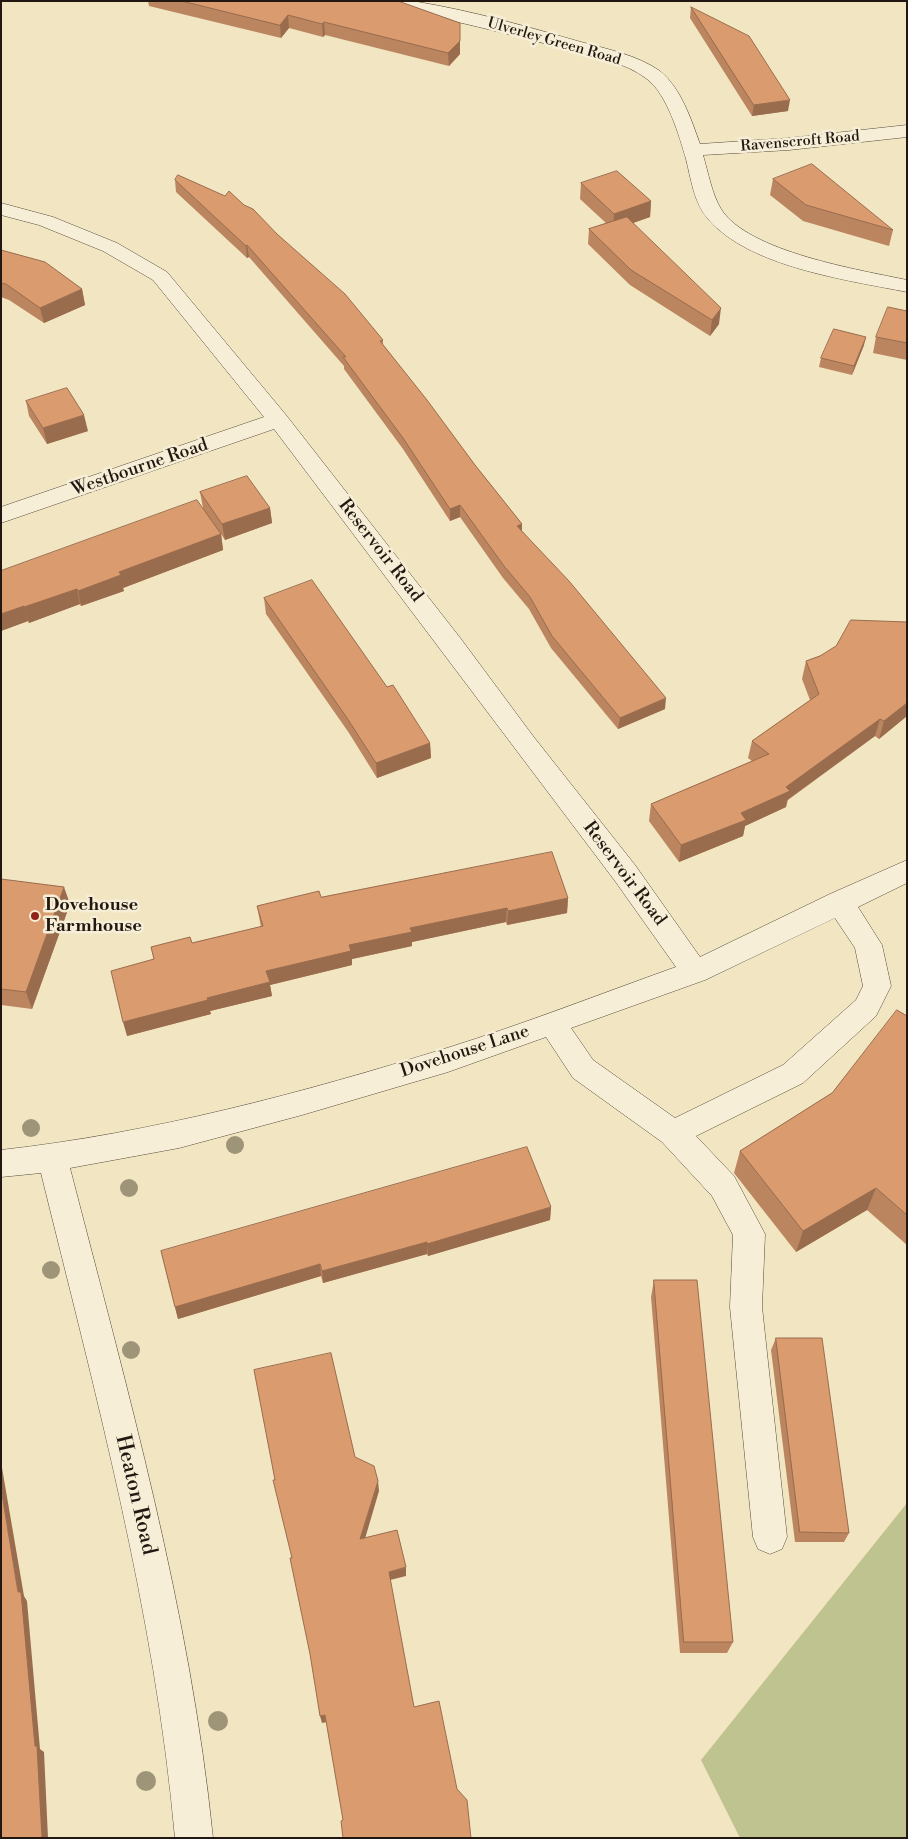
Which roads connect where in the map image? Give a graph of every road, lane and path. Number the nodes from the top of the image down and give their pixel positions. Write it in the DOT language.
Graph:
graph roads {
  1 [pos="392,1"];
  2 [pos="907,132"];
  3 [pos="694,150"];
  4 [pos="1,209"];
  5 [pos="907,286"];
  6 [pos="278,420"];
  7 [pos="1,516"];
  8 [pos="907,871"];
  9 [pos="840,902"];
  10 [pos="695,972"];
  11 [pos="552,1023"];
  12 [pos="673,1133"];
  13 [pos="52,1158"];
  14 [pos="1,1164"];
  15 [pos="770,1537"];
  16 [pos="194,1838"];
  1 -- 3 [label="street, Ulverley Green Road"];
  2 -- 3 [label="street, Ravenscroft Road"];
  3 -- 5 [label="street, Ulverley Green Road"];
  4 -- 6 [label="street, Reservoir Road"];
  6 -- 7 [label="street, Westbourne Road"];
  6 -- 10 [label="street, Reservoir Road"];
  8 -- 9 [label="street, Dovehouse Lane"];
  9 -- 10 [label="street, Dovehouse Lane"];
  9 -- 12 [label="street"];
  10 -- 11 [label="street, Dovehouse Lane"];
  11 -- 12 [label="street"];
  11 -- 13 [label="street, Dovehouse Lane"];
  12 -- 15 [label="street"];
  13 -- 14 [label="street, Dovehouse Lane"];
  13 -- 16 [label="street, Heaton Road"];
}
